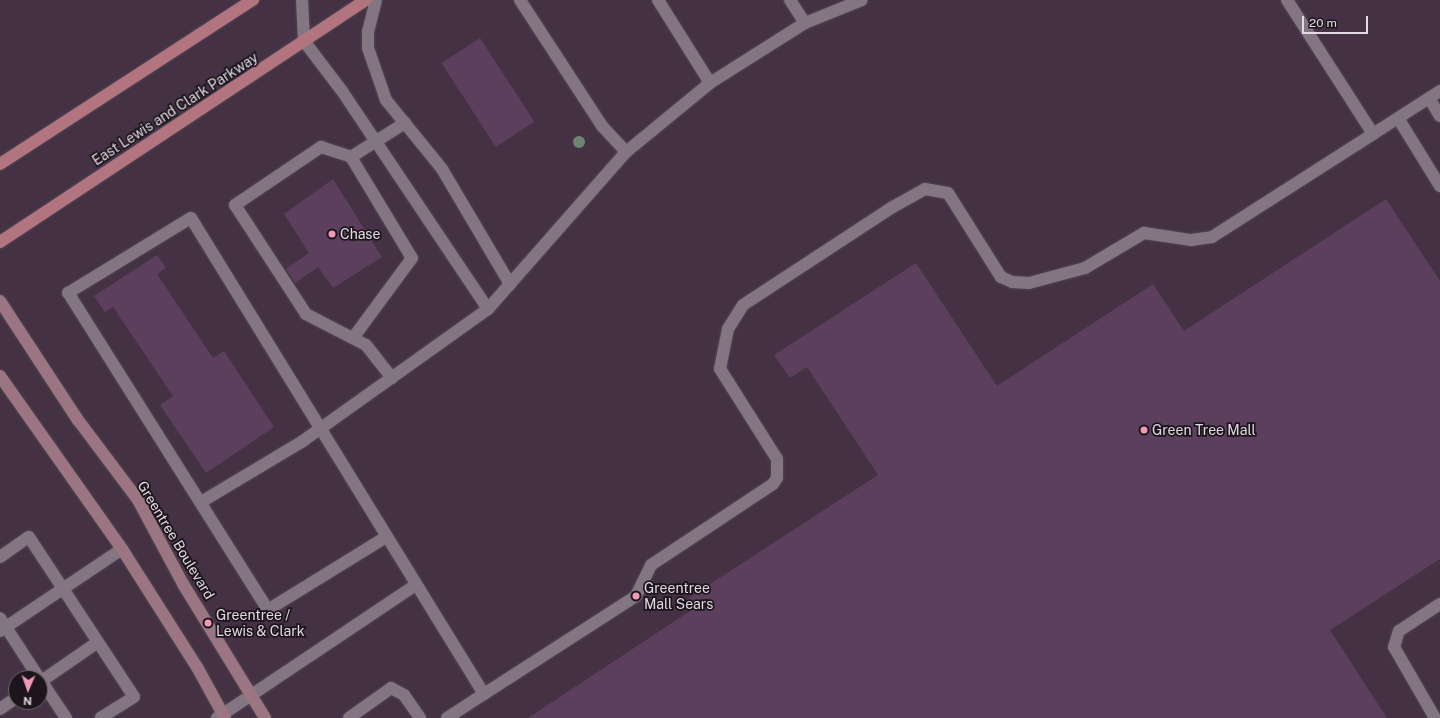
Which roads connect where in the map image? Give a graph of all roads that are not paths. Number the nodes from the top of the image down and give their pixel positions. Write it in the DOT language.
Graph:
graph roads {
  1 [pos="302,0"];
  2 [pos="366,0"];
  3 [pos="376,0"];
  4 [pos="520,0"];
  5 [pos="658,0"];
  6 [pos="790,0"];
  7 [pos="862,0"];
  8 [pos="1287,0"];
  9 [pos="251,1"];
  10 [pos="847,3"];
  11 [pos="805,23"];
  12 [pos="304,41"];
  13 [pos="710,83"];
  14 [pos="1440,91"];
  15 [pos="1429,98"];
  16 [pos="1440,116"];
  17 [pos="1398,118"];
  18 [pos="405,123"];
  19 [pos="1373,134"];
  20 [pos="376,142"];
  21 [pos="626,152"];
  22 [pos="351,157"];
  23 [pos="0,164"];
  24 [pos="1440,186"];
  25 [pos="0,242"];
  26 [pos="510,284"];
  27 [pos="0,302"];
  28 [pos="488,309"];
  29 [pos="353,338"];
  30 [pos="0,376"];
  31 [pos="392,378"];
  32 [pos="319,430"];
  33 [pos="200,502"];
  34 [pos="386,537"];
  35 [pos="122,549"];
  36 [pos="0,557"];
  37 [pos="416,585"];
  38 [pos="62,588"];
  39 [pos="1440,604"];
  40 [pos="2,625"];
  41 [pos="98,642"];
  42 [pos="33,670"];
  43 [pos="48,675"];
  44 [pos="48,692"];
  45 [pos="484,694"];
  46 [pos="251,696"];
  47 [pos="222,717"];
  48 [pos="66,718"];
  49 [pos="101,718"];
  50 [pos="265,718"];
  51 [pos="349,718"];
  52 [pos="420,718"];
  53 [pos="447,718"];
  54 [pos="1435,718"];
  1 -- 12 [label="lane"];
  2 -- 12 [label="main road, East Lewis and Clark Parkway"];
  3 -- 18 [label="lane"];
  4 -- 21 [label="lane"];
  5 -- 13 [label="lane"];
  6 -- 11 [label="lane"];
  7 -- 10 [label="lane"];
  8 -- 19 [label="lane"];
  9 -- 23 [label="main road"];
  10 -- 11 [label="lane"];
  11 -- 13 [label="lane"];
  12 -- 20 [label="lane"];
  12 -- 25 [label="main road, East Lewis and Clark Parkway"];
  13 -- 21 [label="lane"];
  14 -- 15 [label="lane"];
  15 -- 16 [label="lane"];
  15 -- 17 [label="lane"];
  17 -- 19 [label="lane"];
  17 -- 24 [label="lane"];
  18 -- 20 [label="lane"];
  18 -- 26 [label="lane"];
  19 -- 45 [label="lane"];
  20 -- 22 [label="lane"];
  20 -- 28 [label="lane"];
  21 -- 26 [label="lane"];
  22 -- 29 [label="lane"];
  22 -- 29 [label="lane"];
  26 -- 28 [label="lane"];
  27 -- 46 [label="main road, Greentree Boulevard"];
  28 -- 31 [label="lane"];
  29 -- 31 [label="lane"];
  30 -- 35 [label="main road"];
  31 -- 32 [label="lane"];
  32 -- 33 [label="lane"];
  32 -- 33 [label="lane"];
  32 -- 34 [label="lane"];
  33 -- 34 [label="lane"];
  34 -- 37 [label="lane"];
  35 -- 38 [label="lane"];
  35 -- 47 [label="main road"];
  36 -- 38 [label="lane"];
  37 -- 45 [label="lane"];
  37 -- 46 [label="lane"];
  38 -- 40 [label="lane"];
  38 -- 41 [label="lane"];
  39 -- 54 [label="lane"];
  40 -- 42 [label="lane"];
  41 -- 43 [label="lane"];
  41 -- 49 [label="lane"];
  44 -- 48 [label="lane"];
  45 -- 53 [label="lane"];
  46 -- 47 [label="lane"];
  46 -- 50 [label="main road, Greentree Boulevard"];
  51 -- 52 [label="lane"];
}
